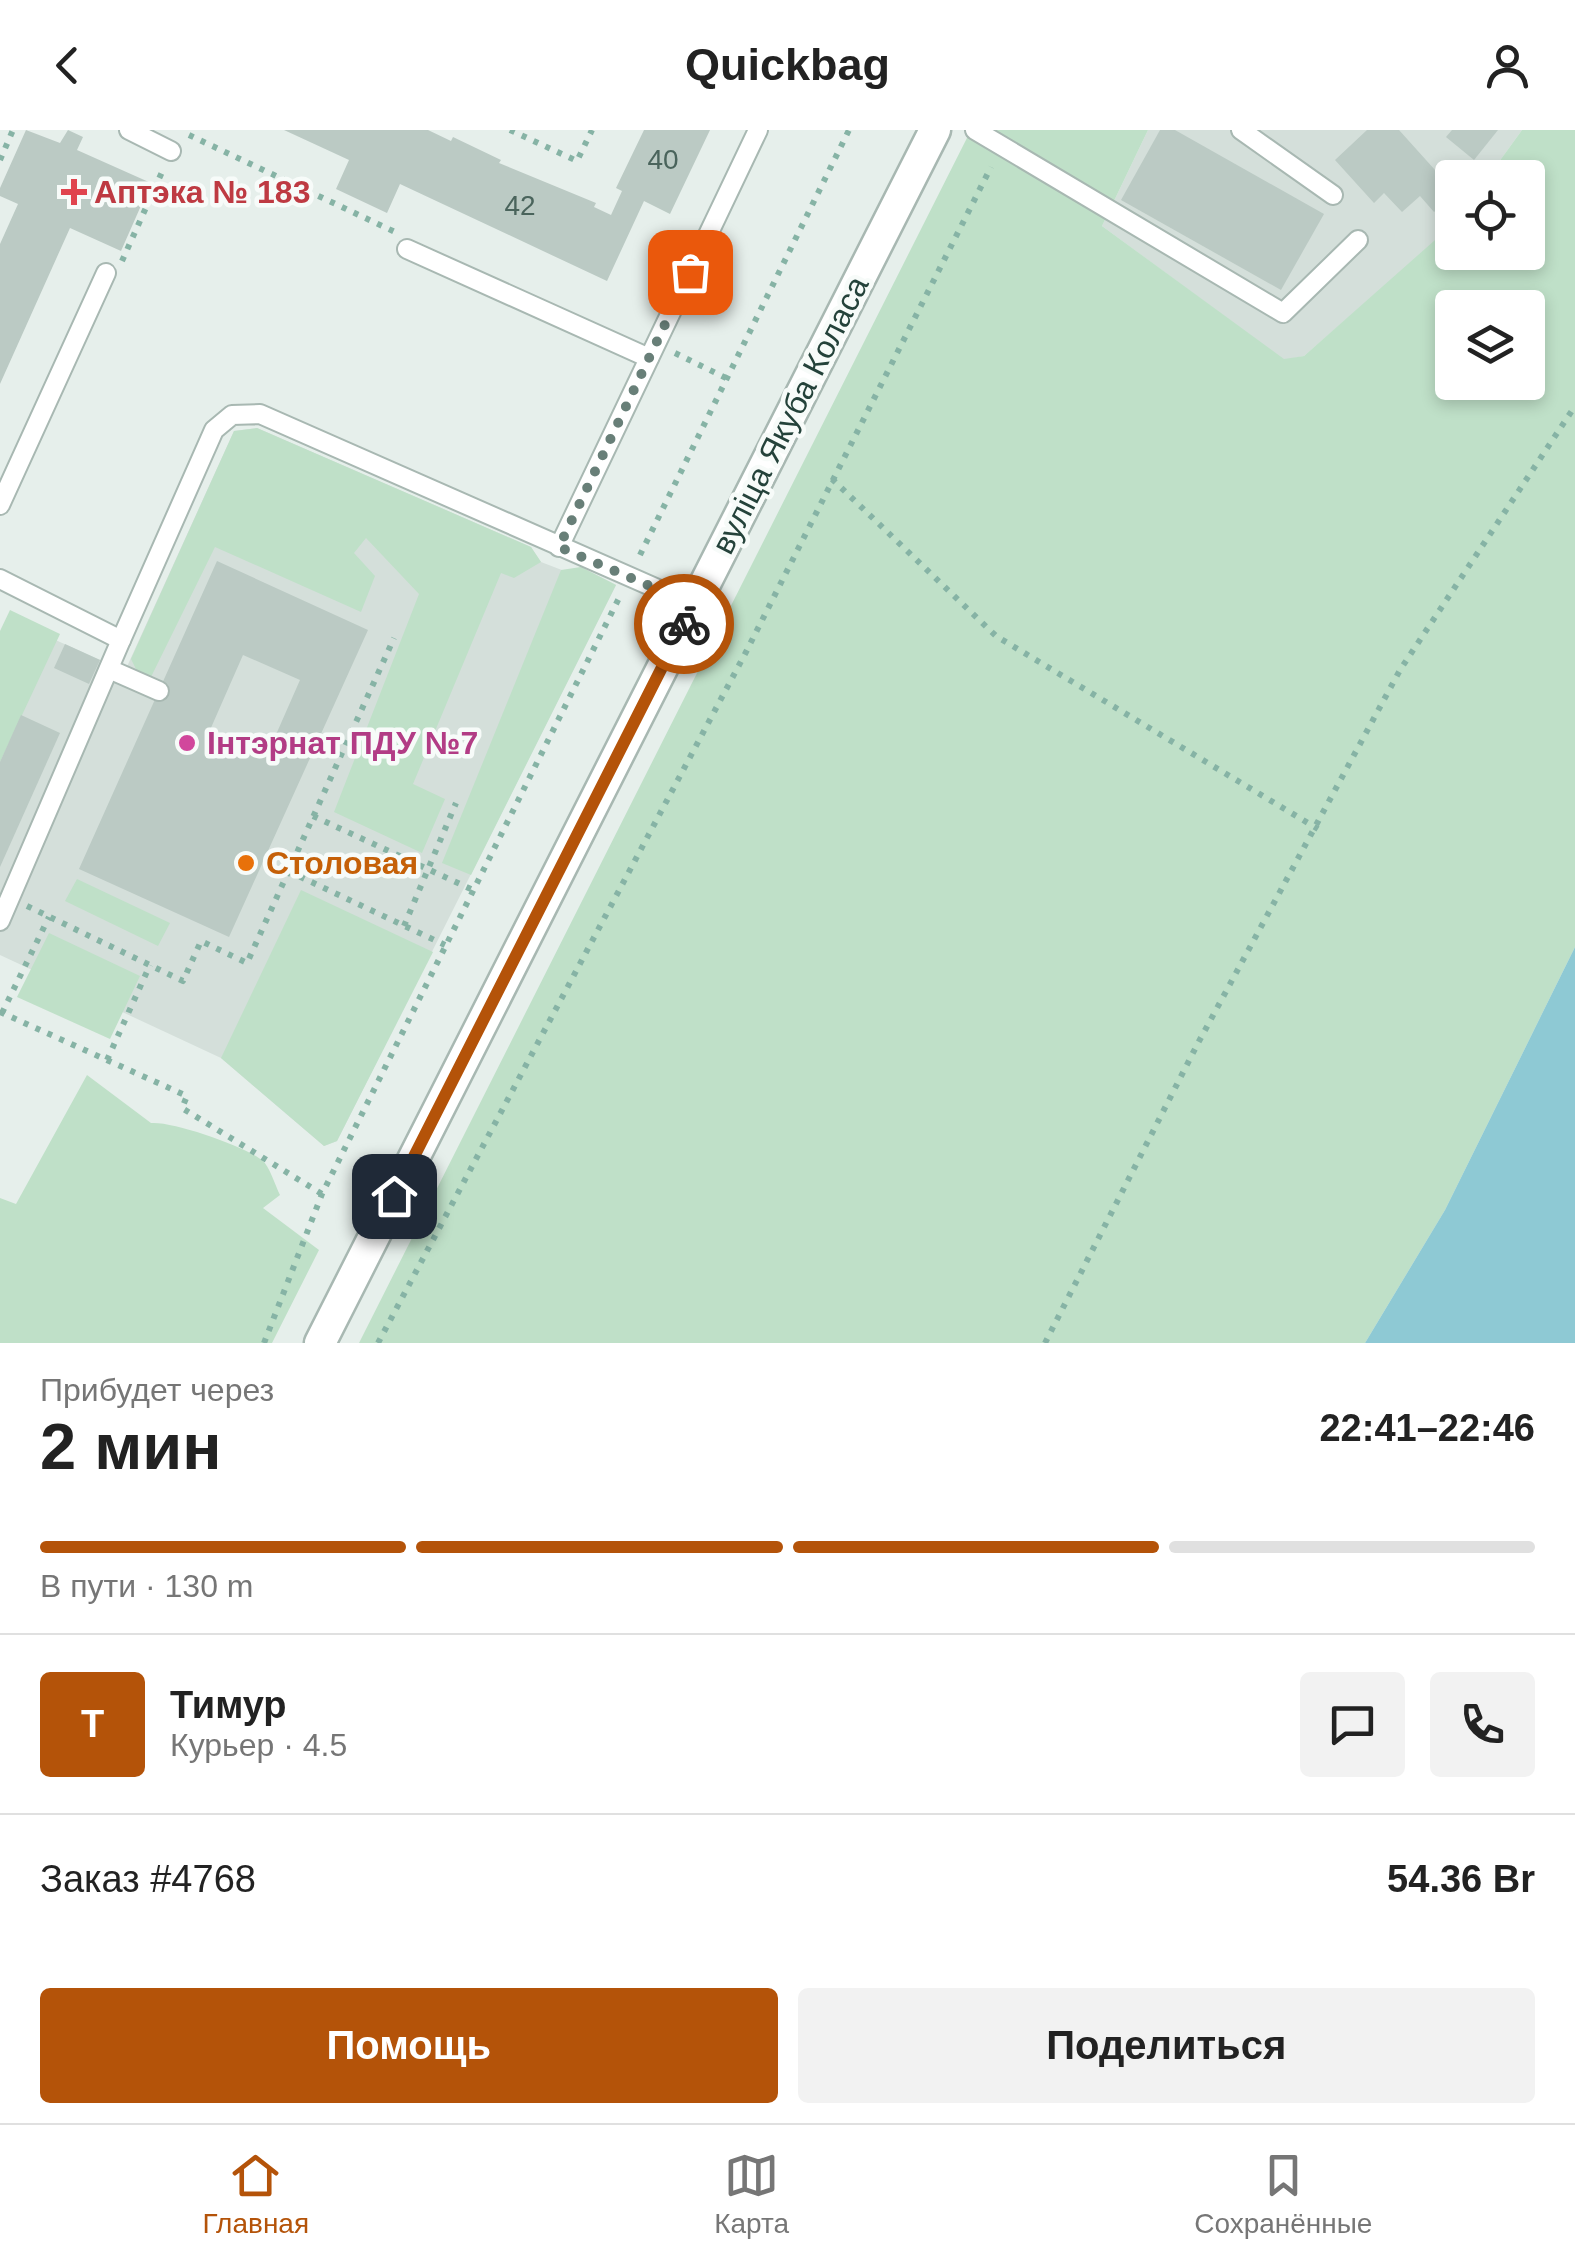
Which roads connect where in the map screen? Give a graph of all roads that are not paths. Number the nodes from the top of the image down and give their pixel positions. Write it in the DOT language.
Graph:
graph roads {
  1 [pos="129,130"];
  2 [pos="758,130"];
  3 [pos="935,130"];
  4 [pos="976,130"];
  5 [pos="1240,130"];
  6 [pos="172,151"];
  7 [pos="1333,194"];
  8 [pos="1358,240"];
  9 [pos="407,250"];
  10 [pos="106,273"];
  11 [pos="653,351"];
  12 [pos="0,506"];
  13 [pos="559,547"];
  14 [pos="0,578"];
  15 [pos="694,605"];
  16 [pos="122,640"];
  17 [pos="109,669"];
  18 [pos="159,691"];
  19 [pos="0,921"];
  20 [pos="320,1343"];
  1 -- 6 [label="lane"];
  2 -- 11 [label="lane"];
  3 -- 15 [label="street, вуліца Якуба Коласа"];
  4 -- 8 [label="lane"];
  5 -- 7 [label="lane"];
  9 -- 11 [label="lane"];
  10 -- 12 [label="lane"];
  11 -- 13 [label="lane"];
  13 -- 15 [label="lane"];
  13 -- 16 [label="lane"];
  14 -- 16 [label="lane"];
  15 -- 20 [label="street, вуліца Якуба Коласа"];
  16 -- 17 [label="lane"];
  17 -- 18 [label="lane"];
  17 -- 19 [label="lane"];
}
